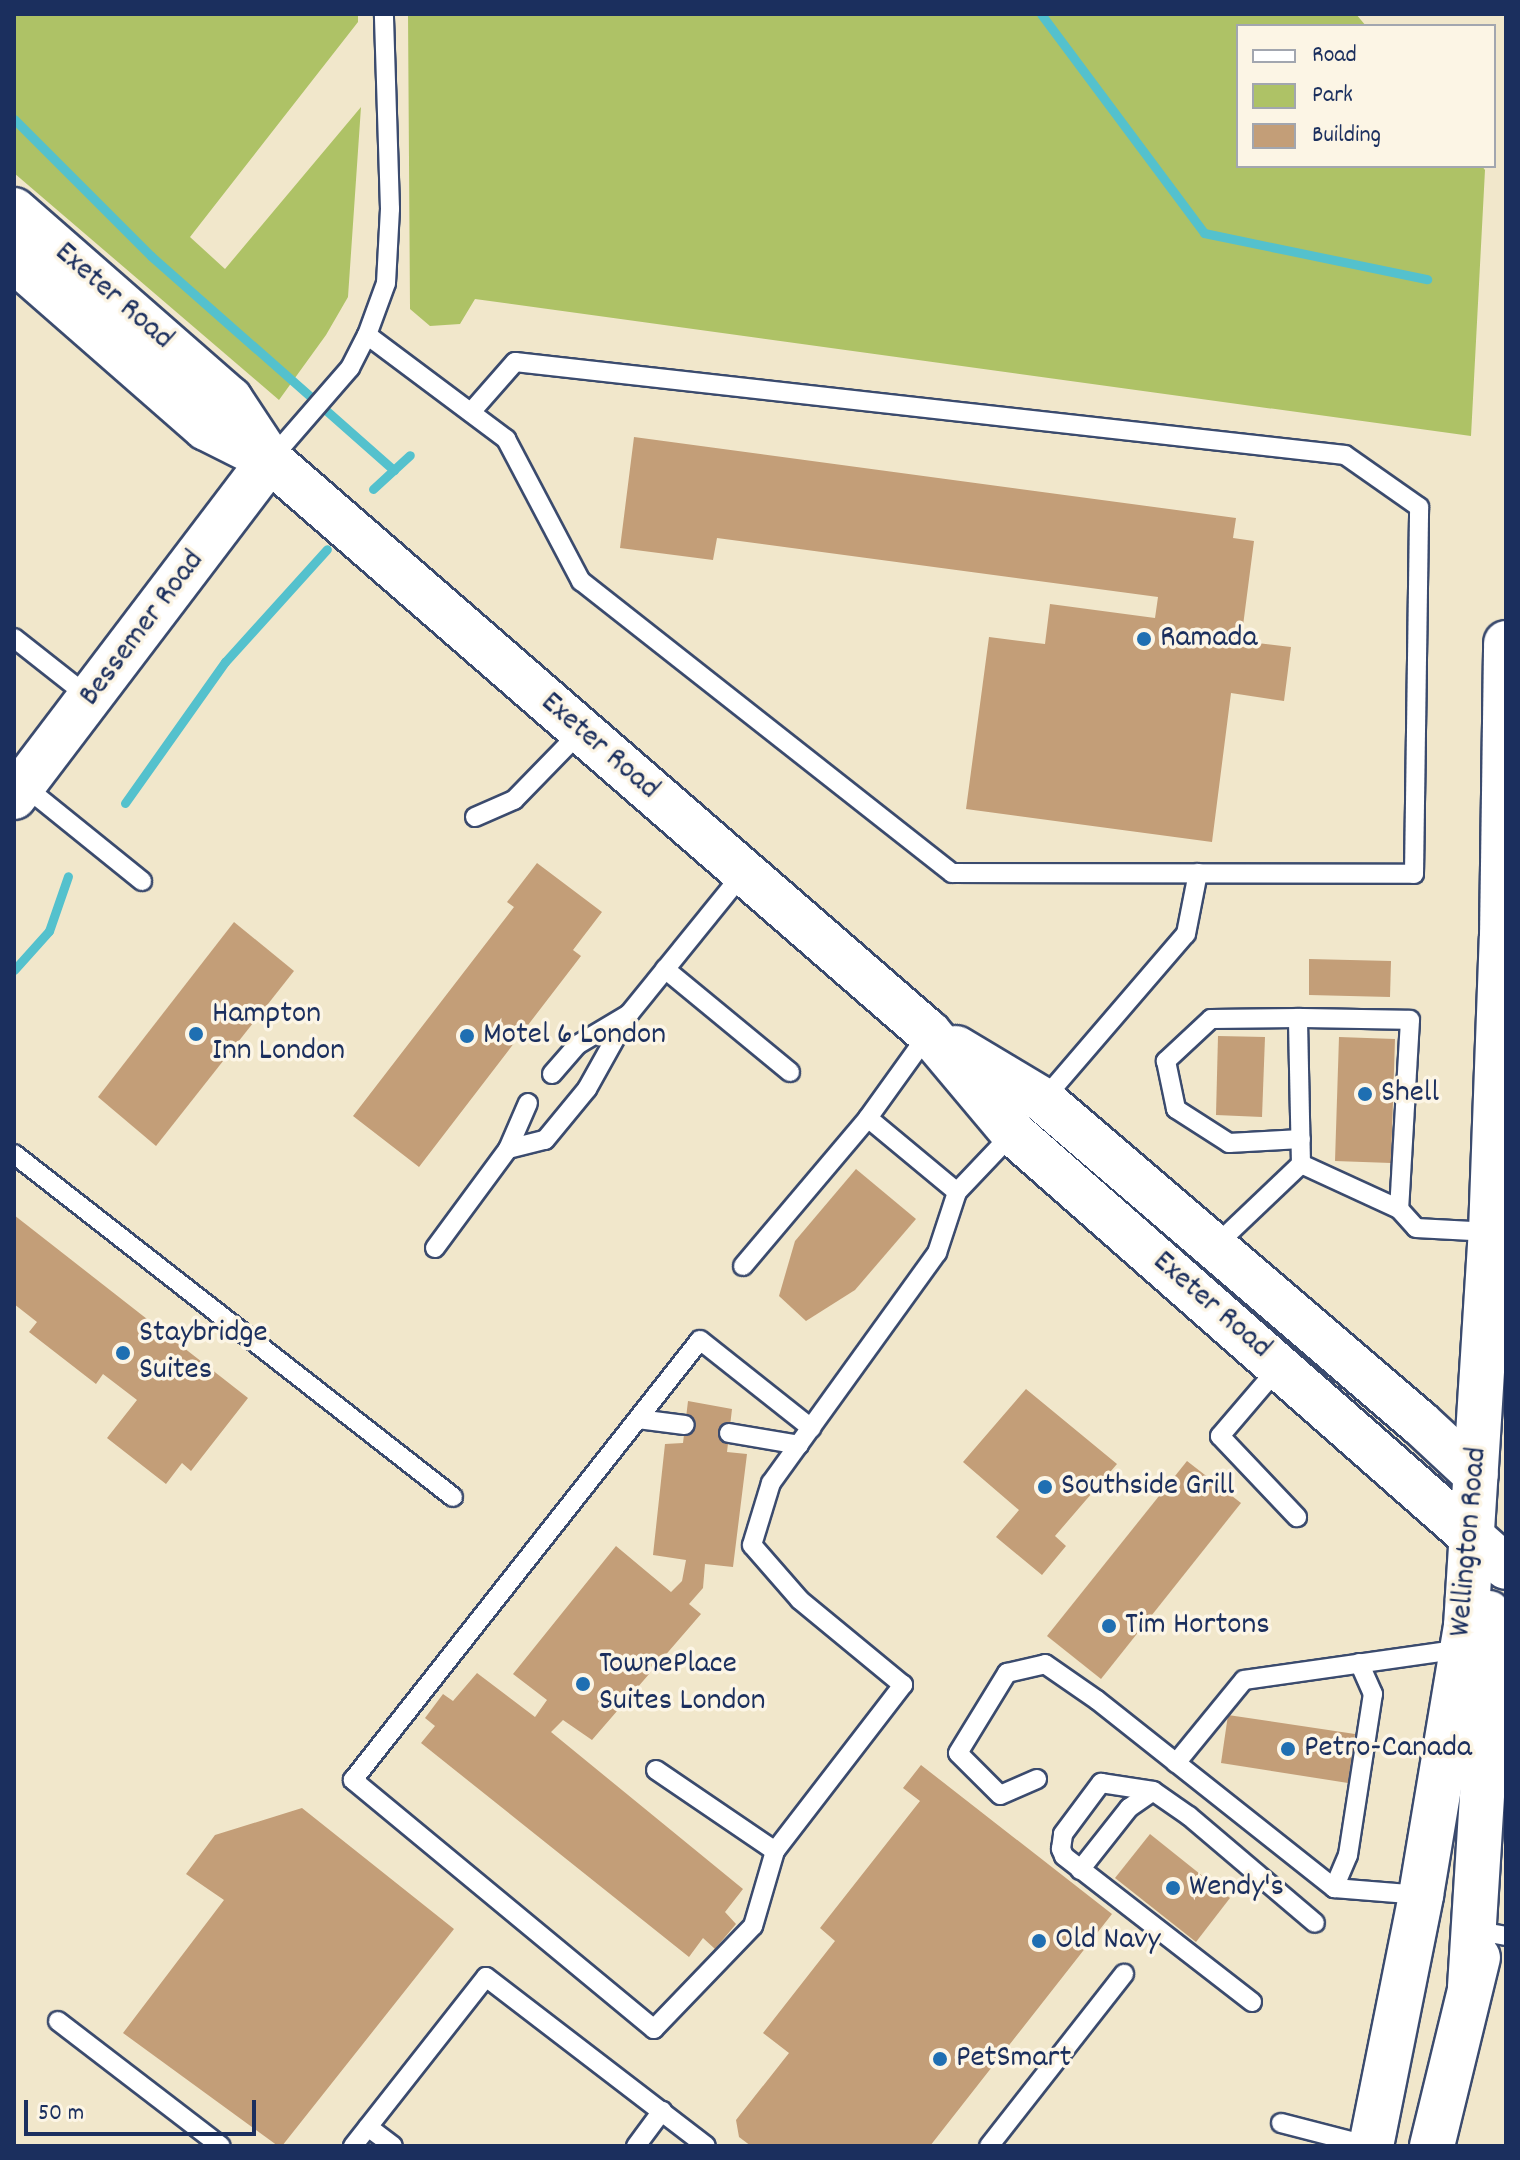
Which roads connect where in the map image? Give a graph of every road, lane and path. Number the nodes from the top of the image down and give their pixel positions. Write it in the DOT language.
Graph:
graph roads {
  1 [pos="384,14"];
  2 [pos="14,210"];
  3 [pos="14,260"];
  4 [pos="367,335"];
  5 [pos="471,412"];
  6 [pos="270,460"];
  7 [pos="14,638"];
  8 [pos="1506,643"];
  9 [pos="91,699"];
  10 [pos="581,731"];
  11 [pos="17,786"];
  12 [pos="475,817"];
  13 [pos="743,873"];
  14 [pos="1198,873"];
  15 [pos="142,881"];
  16 [pos="665,969"];
  17 [pos="629,1014"];
  18 [pos="1298,1018"];
  19 [pos="929,1033"];
  20 [pos="790,1072"];
  21 [pos="552,1074"];
  22 [pos="1043,1100"];
  23 [pos="528,1103"];
  24 [pos="868,1118"];
  25 [pos="1013,1133"];
  26 [pos="1301,1139"];
  27 [pos="508,1149"];
  28 [pos="14,1154"];
  29 [pos="1301,1164"];
  30 [pos="957,1192"];
  31 [pos="1399,1209"];
  32 [pos="1491,1232"];
  33 [pos="1215,1246"];
  34 [pos="435,1248"];
  35 [pos="743,1266"];
  36 [pos="1279,1367"];
  37 [pos="638,1419"];
  38 [pos="685,1425"];
  39 [pos="811,1428"];
  40 [pos="729,1433"];
  41 [pos="799,1445"];
  42 [pos="1491,1489"];
  43 [pos="453,1497"];
  44 [pos="1297,1517"];
  45 [pos="1489,1551"];
  46 [pos="1461,1649"];
  47 [pos="1359,1663"];
  48 [pos="1176,1763"];
  49 [pos="656,1770"];
  50 [pos="1037,1779"];
  51 [pos="1153,1791"];
  52 [pos="1506,1832"];
  53 [pos="775,1851"];
  54 [pos="1080,1870"];
  55 [pos="1334,1888"];
  56 [pos="1421,1895"];
  57 [pos="1315,1923"];
  58 [pos="1495,1934"];
  59 [pos="1124,1974"];
  60 [pos="1470,1987"];
  61 [pos="1252,2002"];
  62 [pos="58,2021"];
  63 [pos="662,2111"];
  64 [pos="1281,2123"];
  65 [pos="368,2127"];
  66 [pos="221,2146"];
  67 [pos="353,2146"];
  68 [pos="393,2146"];
  69 [pos="636,2146"];
  70 [pos="706,2146"];
  71 [pos="989,2146"];
  72 [pos="1370,2146"];
  73 [pos="1432,2146"];
  1 -- 4 [label="lane"];
  2 -- 6 [label="street, Exeter Road"];
  3 -- 6 [label="street, Exeter Road"];
  4 -- 5 [label="lane"];
  4 -- 6 [label="lane"];
  5 -- 14 [label="lane"];
  5 -- 14 [label="lane"];
  6 -- 9 [label="street, Bessemer Road"];
  6 -- 10 [label="street, Exeter Road"];
  7 -- 9 [label="lane"];
  8 -- 32 [label="street, Wellington Road"];
  9 -- 11 [label="street, Bessemer Road"];
  10 -- 12 [label="lane"];
  10 -- 13 [label="street, Exeter Road"];
  11 -- 15 [label="lane"];
  13 -- 16 [label="lane"];
  13 -- 19 [label="street, Exeter Road"];
  14 -- 22 [label="lane"];
  16 -- 17 [label="lane"];
  16 -- 20 [label="lane"];
  17 -- 21 [label="lane"];
  17 -- 27 [label="lane"];
  18 -- 26 [label="lane"];
  18 -- 26 [label="lane"];
  18 -- 31 [label="lane"];
  19 -- 22 [label="street, Exeter Road"];
  19 -- 24 [label="lane"];
  19 -- 25 [label="street, Exeter Road"];
  22 -- 33 [label="street, Exeter Road"];
  23 -- 27 [label="lane"];
  24 -- 30 [label="lane"];
  24 -- 35 [label="lane"];
  25 -- 30 [label="lane"];
  25 -- 36 [label="street, Exeter Road"];
  26 -- 29 [label="lane"];
  27 -- 34 [label="lane"];
  28 -- 43 [label="lane"];
  29 -- 31 [label="lane"];
  29 -- 33 [label="lane"];
  30 -- 39 [label="lane"];
  31 -- 32 [label="lane"];
  32 -- 42 [label="street, Wellington Road"];
  33 -- 42 [label="street, Exeter Road"];
  36 -- 44 [label="lane"];
  36 -- 45 [label="street, Exeter Road"];
  37 -- 38 [label="lane"];
  37 -- 39 [label="lane"];
  37 -- 53 [label="lane"];
  39 -- 41 [label="lane"];
  40 -- 41 [label="lane"];
  41 -- 53 [label="lane"];
  42 -- 45 [label="street, Wellington Road"];
  45 -- 46 [label="street, Wellington Road"];
  45 -- 60 [label="street"];
  46 -- 47 [label="lane"];
  46 -- 56 [label="street, Wellington Road"];
  47 -- 48 [label="lane"];
  47 -- 55 [label="lane"];
  48 -- 50 [label="lane"];
  48 -- 55 [label="lane"];
  49 -- 53 [label="lane"];
  51 -- 54 [label="lane"];
  51 -- 54 [label="lane"];
  51 -- 57 [label="lane"];
  52 -- 58 [label="street"];
  54 -- 61 [label="lane"];
  55 -- 56 [label="lane"];
  56 -- 72 [label="street, Wellington Road"];
  58 -- 60 [label="street"];
  59 -- 71 [label="lane"];
  60 -- 73 [label="street"];
  62 -- 66 [label="lane"];
  63 -- 65 [label="lane"];
  63 -- 69 [label="lane"];
  63 -- 70 [label="lane"];
  64 -- 72 [label="lane"];
  65 -- 67 [label="lane"];
  65 -- 68 [label="lane"];
}
